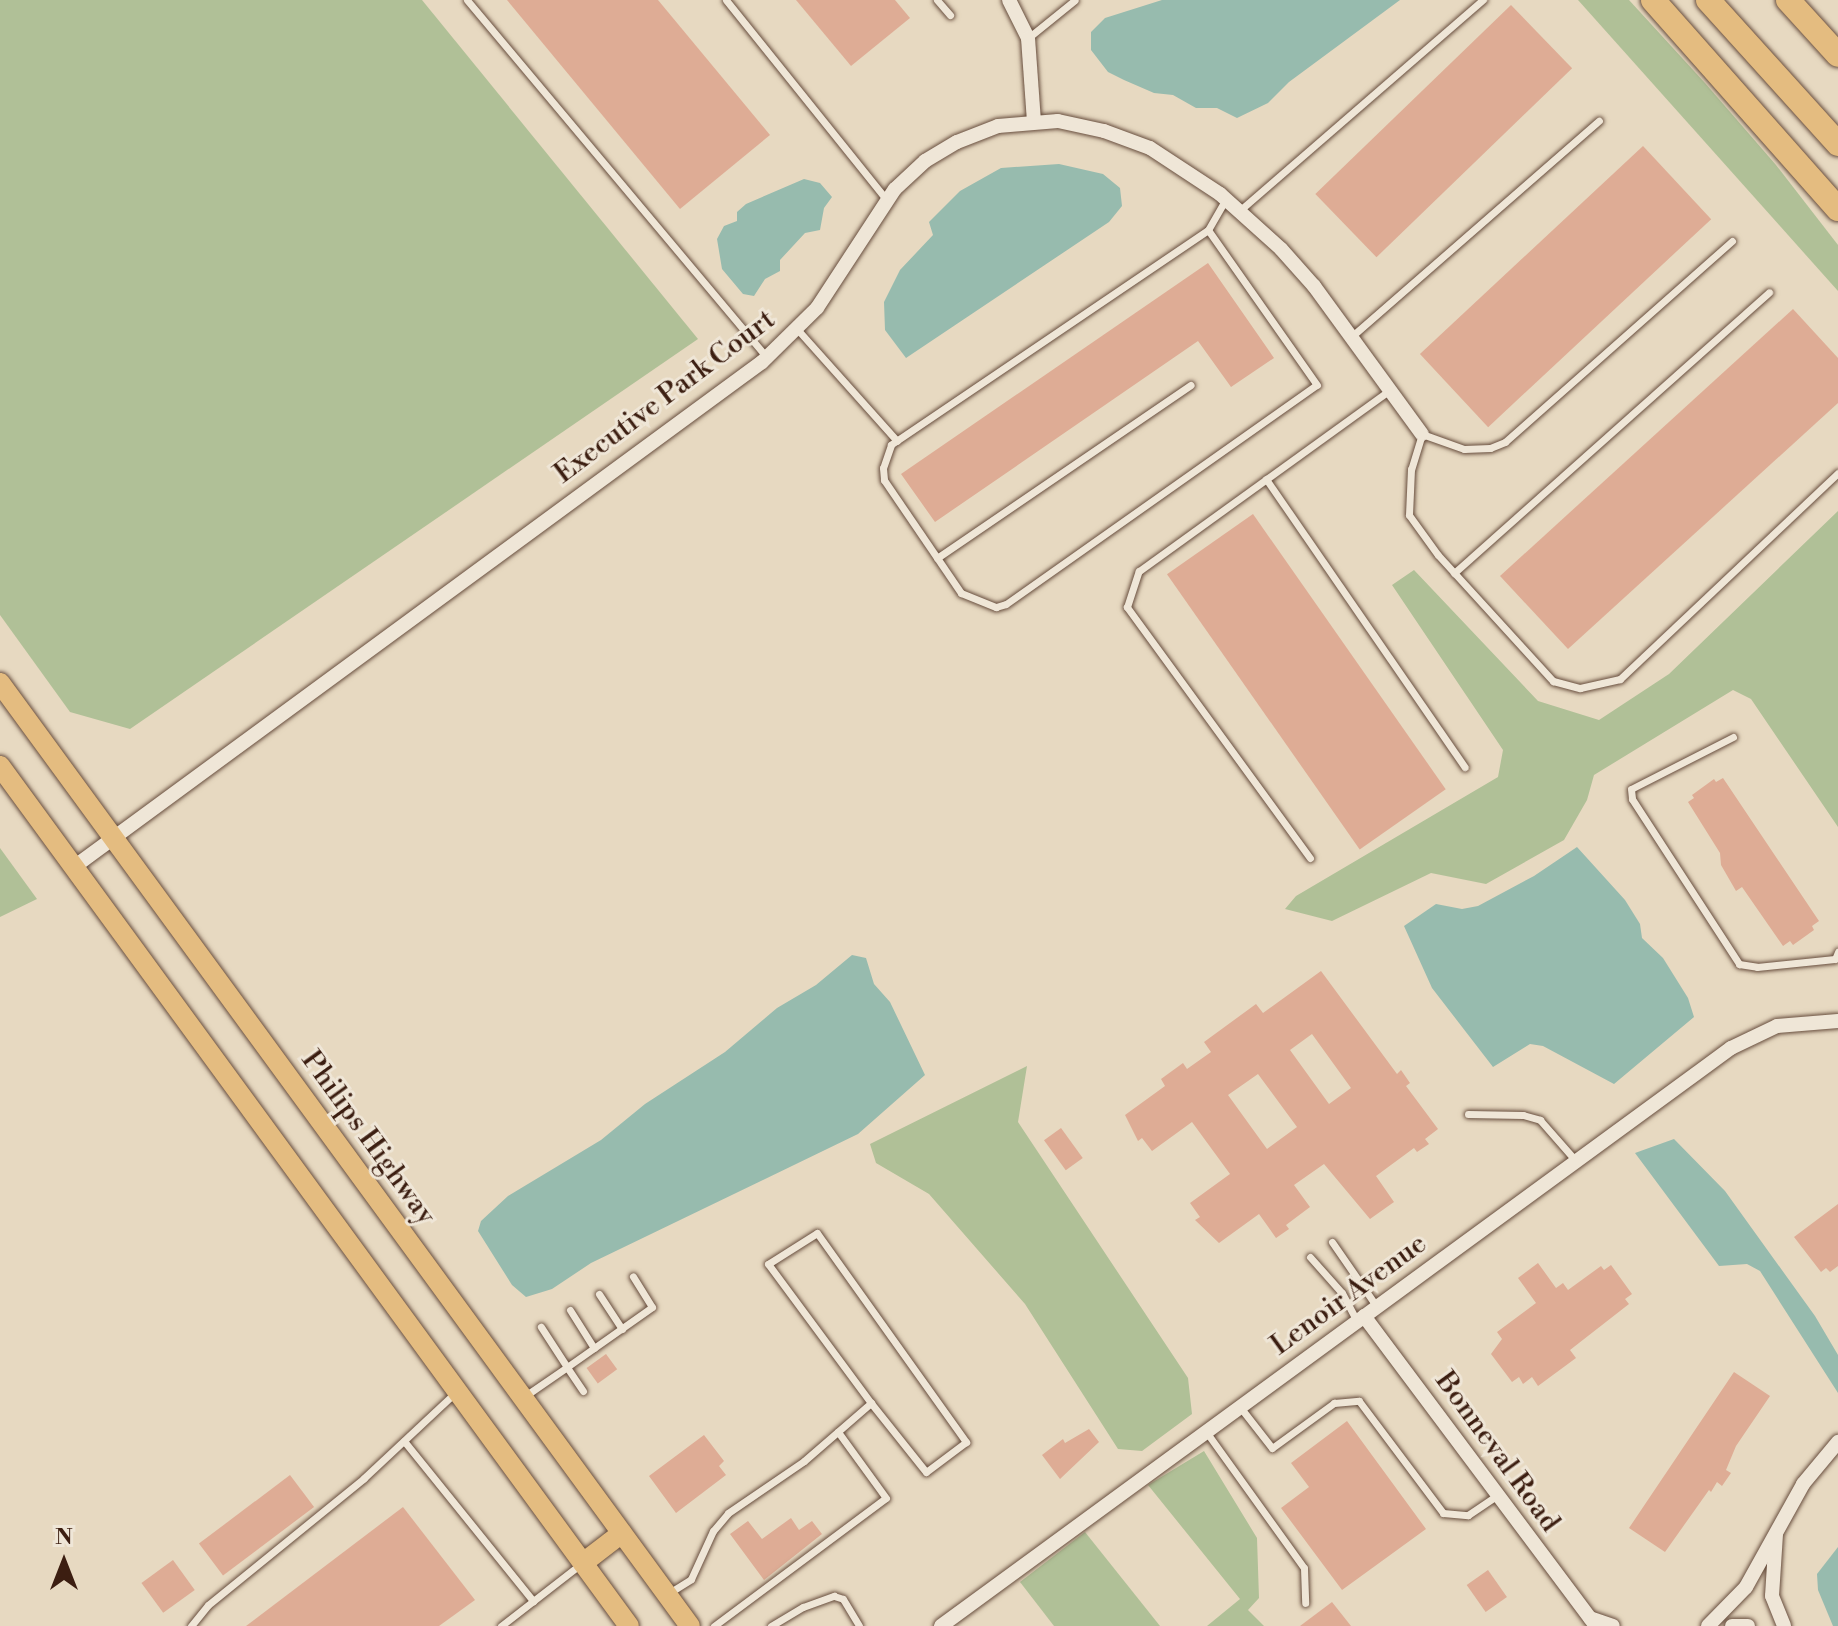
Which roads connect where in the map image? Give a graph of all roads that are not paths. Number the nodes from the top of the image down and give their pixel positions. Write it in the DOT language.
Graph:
graph roads {
  1 [pos="467,0"];
  2 [pos="726,0"];
  3 [pos="937,0"];
  4 [pos="1009,0"];
  5 [pos="1075,0"];
  6 [pos="1483,0"];
  7 [pos="1653,0"];
  8 [pos="1708,0"];
  9 [pos="1788,0"];
  10 [pos="950,15"];
  11 [pos="1028,38"];
  12 [pos="1838,55"];
  13 [pos="1599,121"];
  14 [pos="1034,122"];
  15 [pos="1838,144"];
  16 [pos="1795,162"];
  17 [pos="886,199"];
  18 [pos="1226,199"];
  19 [pos="1838,209"];
  20 [pos="1239,211"];
  21 [pos="1838,227"];
  22 [pos="1208,230"];
  23 [pos="1732,241"];
  24 [pos="1769,292"];
  25 [pos="797,329"];
  26 [pos="1351,337"];
  27 [pos="768,357"];
  28 [pos="1191,385"];
  29 [pos="1390,390"];
  30 [pos="1422,434"];
  31 [pos="897,441"];
  32 [pos="1838,473"];
  33 [pos="1266,479"];
  34 [pos="937,558"];
  35 [pos="1454,573"];
  36 [pos="0,683"];
  37 [pos="1733,737"];
  38 [pos="0,766"];
  39 [pos="1465,767"];
  40 [pos="113,837"];
  41 [pos="1310,858"];
  42 [pos="74,867"];
  43 [pos="1838,952"];
  44 [pos="1838,1021"];
  45 [pos="1468,1114"];
  46 [pos="1576,1161"];
  47 [pos="1332,1242"];
  48 [pos="1310,1257"];
  49 [pos="633,1277"];
  50 [pos="599,1294"];
  51 [pos="1377,1307"];
  52 [pos="570,1310"];
  53 [pos="1361,1319"];
  54 [pos="541,1327"];
  55 [pos="622,1329"];
  56 [pos="594,1348"];
  57 [pos="567,1367"];
  58 [pos="457,1391"];
  59 [pos="583,1391"];
  60 [pos="523,1398"];
  61 [pos="871,1403"];
  62 [pos="1240,1407"];
  63 [pos="838,1432"];
  64 [pos="1207,1433"];
  65 [pos="404,1441"];
  66 [pos="1838,1442"];
  67 [pos="1496,1496"];
  68 [pos="622,1533"];
  69 [pos="1776,1534"];
  70 [pos="583,1563"];
  71 [pos="667,1594"];
  72 [pos="533,1601"];
  73 [pos="1305,1603"];
  74 [pos="1591,1623"];
  75 [pos="191,1626"];
  76 [pos="501,1626"];
  77 [pos="629,1626"];
  78 [pos="690,1626"];
  79 [pos="714,1626"];
  80 [pos="771,1626"];
  81 [pos="859,1626"];
  82 [pos="941,1626"];
  83 [pos="1613,1626"];
  84 [pos="1708,1626"];
  85 [pos="1732,1626"];
  86 [pos="1748,1626"];
  87 [pos="1784,1626"];
  1 -- 27 [label="lane"];
  2 -- 17 [label="lane"];
  3 -- 10 [label="lane"];
  4 -- 11 [label="street"];
  5 -- 11 [label="lane"];
  6 -- 20 [label="lane"];
  7 -- 16 [label="highway"];
  8 -- 15 [label="highway"];
  9 -- 12 [label="highway"];
  11 -- 14 [label="street"];
  13 -- 26 [label="lane"];
  14 -- 17 [label="street, Executive Park Court"];
  14 -- 18 [label="street, Executive Park Court"];
  16 -- 19 [label="highway"];
  16 -- 21 [label="highway"];
  17 -- 25 [label="street, Executive Park Court"];
  18 -- 20 [label="street, Executive Park Court"];
  18 -- 22 [label="lane"];
  20 -- 26 [label="street, Executive Park Court"];
  22 -- 31 [label="lane"];
  22 -- 34 [label="lane"];
  23 -- 30 [label="lane"];
  24 -- 35 [label="lane"];
  25 -- 27 [label="street, Executive Park Court"];
  25 -- 31 [label="lane"];
  26 -- 29 [label="street, Executive Park Court"];
  27 -- 40 [label="street, Executive Park Court"];
  28 -- 34 [label="lane"];
  29 -- 30 [label="street, Executive Park Court"];
  29 -- 33 [label="lane"];
  30 -- 35 [label="lane"];
  31 -- 34 [label="lane"];
  32 -- 35 [label="lane"];
  33 -- 39 [label="lane"];
  33 -- 41 [label="lane"];
  36 -- 40 [label="main road, Philips Highway"];
  37 -- 43 [label="lane"];
  38 -- 42 [label="main road"];
  40 -- 42 [label="street, Executive Park Court"];
  40 -- 60 [label="main road, Philips Highway"];
  42 -- 58 [label="main road"];
  44 -- 46 [label="street, Lenoir Avenue"];
  45 -- 46 [label="lane"];
  46 -- 51 [label="street, Lenoir Avenue"];
  47 -- 51 [label="lane"];
  48 -- 53 [label="lane"];
  49 -- 55 [label="lane"];
  50 -- 55 [label="lane"];
  51 -- 53 [label="street, Lenoir Avenue"];
  52 -- 56 [label="lane"];
  53 -- 62 [label="street, Lenoir Avenue"];
  53 -- 67 [label="street, Bonneval Road"];
  54 -- 57 [label="lane"];
  55 -- 56 [label="lane"];
  56 -- 57 [label="lane"];
  57 -- 59 [label="lane"];
  57 -- 60 [label="lane"];
  58 -- 65 [label="lane"];
  58 -- 70 [label="main road"];
  60 -- 68 [label="main road, Philips Highway"];
  61 -- 61 [label="lane"];
  61 -- 63 [label="lane"];
  62 -- 64 [label="street, Lenoir Avenue"];
  62 -- 67 [label="lane"];
  63 -- 71 [label="lane"];
  63 -- 79 [label="lane"];
  64 -- 73 [label="lane"];
  64 -- 82 [label="street, Lenoir Avenue"];
  65 -- 72 [label="lane"];
  65 -- 75 [label="lane"];
  66 -- 69 [label="street"];
  67 -- 74 [label="street, Bonneval Road"];
  68 -- 70 [label="main road"];
  68 -- 71 [label="main road, Philips Highway"];
  69 -- 84 [label="street"];
  69 -- 87 [label="street"];
  70 -- 72 [label="lane"];
  70 -- 77 [label="main road"];
  71 -- 78 [label="main road, Philips Highway"];
  72 -- 76 [label="lane"];
  74 -- 83 [label="street, Bonneval Road"];
  80 -- 81 [label="lane"];
  85 -- 86 [label="street"];
}
